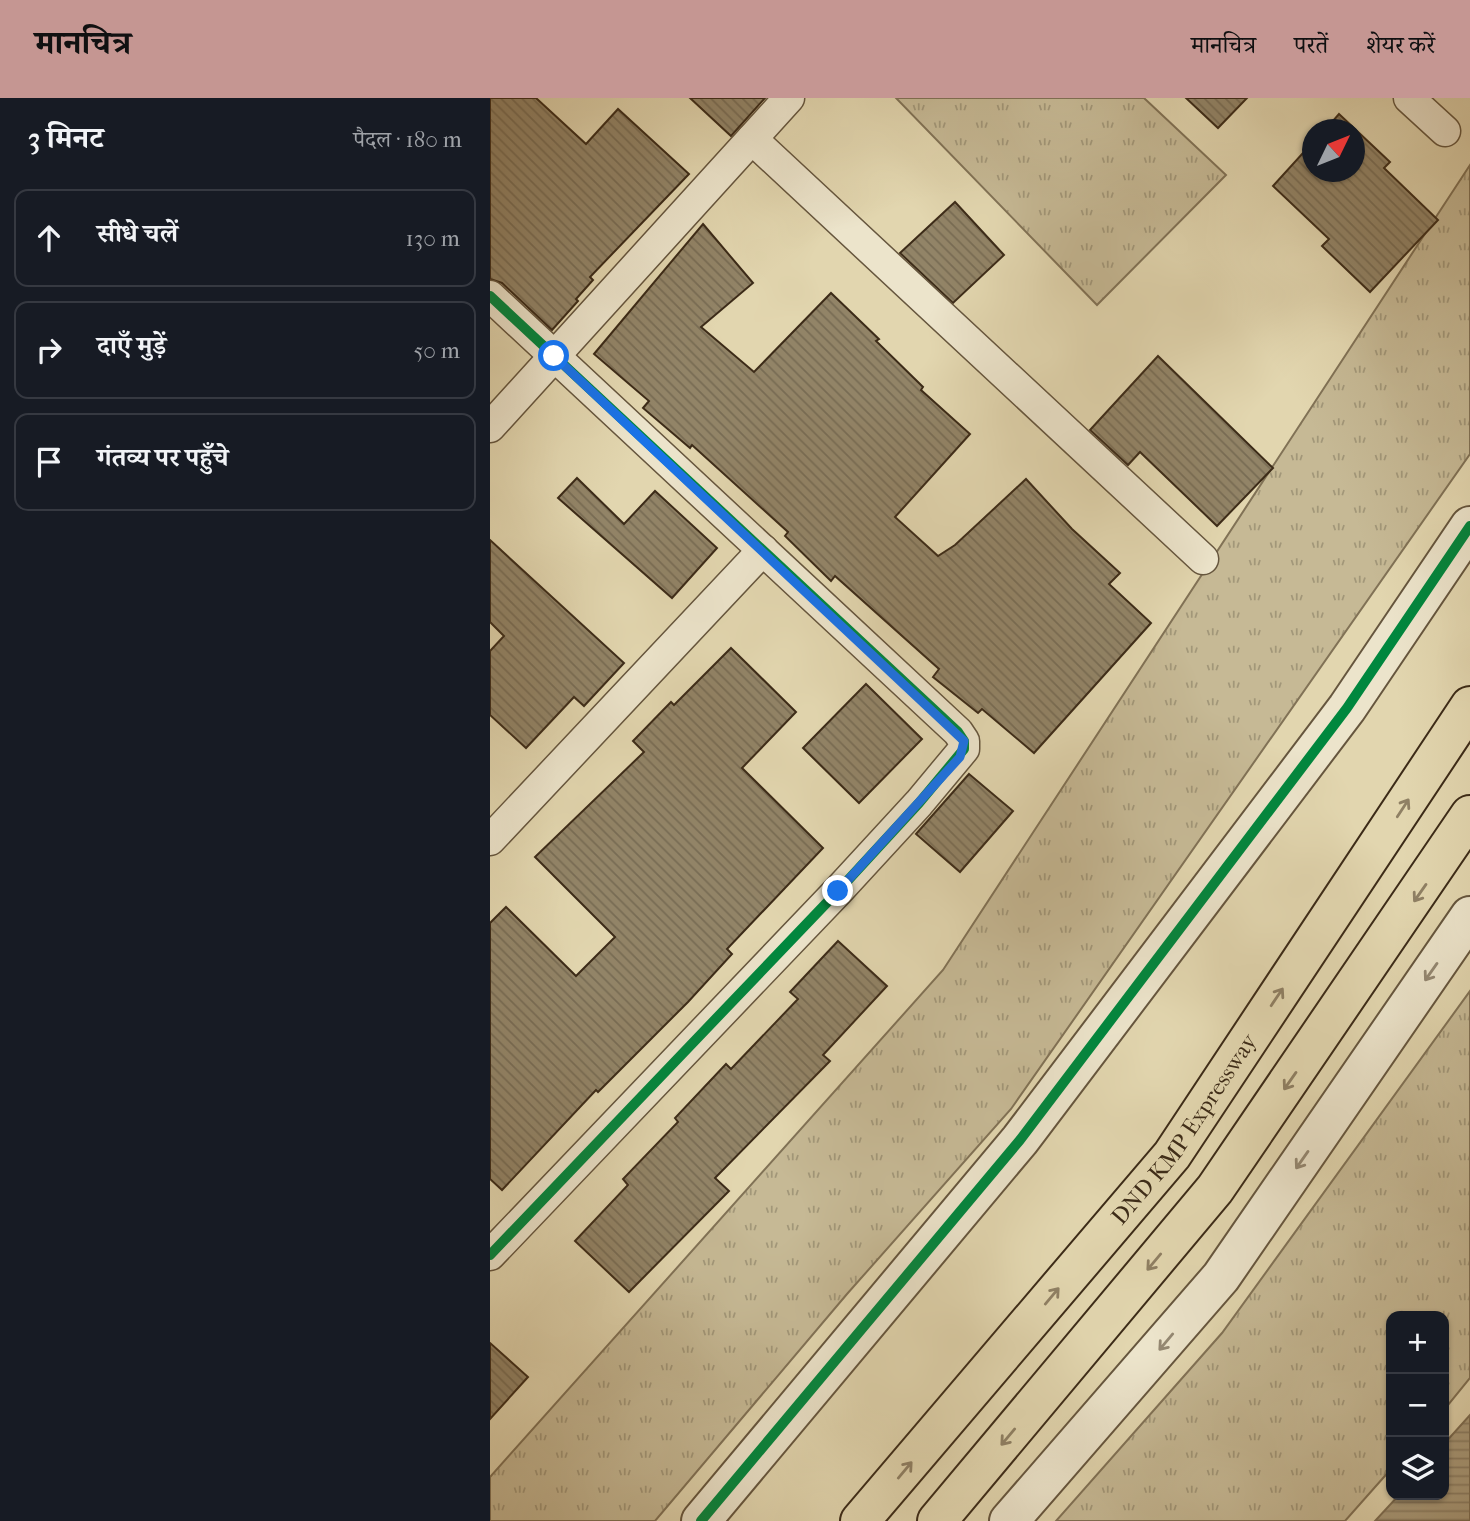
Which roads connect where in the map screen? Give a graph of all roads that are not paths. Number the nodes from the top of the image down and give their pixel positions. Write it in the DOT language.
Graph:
graph roads {
  1 [pos="789,98"];
  2 [pos="1409,98"];
  3 [pos="1446,131"];
  4 [pos="752,139"];
  5 [pos="490,296"];
  6 [pos="554,356"];
  7 [pos="490,427"];
  8 [pos="1470,526"];
  9 [pos="763,550"];
  10 [pos="1203,559"];
  11 [pos="1470,706"];
  12 [pos="1470,816"];
  13 [pos="490,840"];
  14 [pos="1470,916"];
  15 [pos="490,1255"];
  16 [pos="701,1521"];
  17 [pos="860,1521"];
  18 [pos="937,1521"];
  19 [pos="1009,1521"];
  1 -- 4 [label="street"];
  2 -- 3 [label="street"];
  4 -- 6 [label="street"];
  4 -- 10 [label="street"];
  5 -- 6 [label="street"];
  6 -- 7 [label="street"];
  6 -- 9 [label="street"];
  8 -- 16 [label="street"];
  9 -- 13 [label="street"];
  9 -- 15 [label="street"];
  17 -- 11 [label="highway, DND KMP Expressway, one-way"];
  12 -- 18 [label="highway, one-way"];
  14 -- 19 [label="street, one-way"];
}
